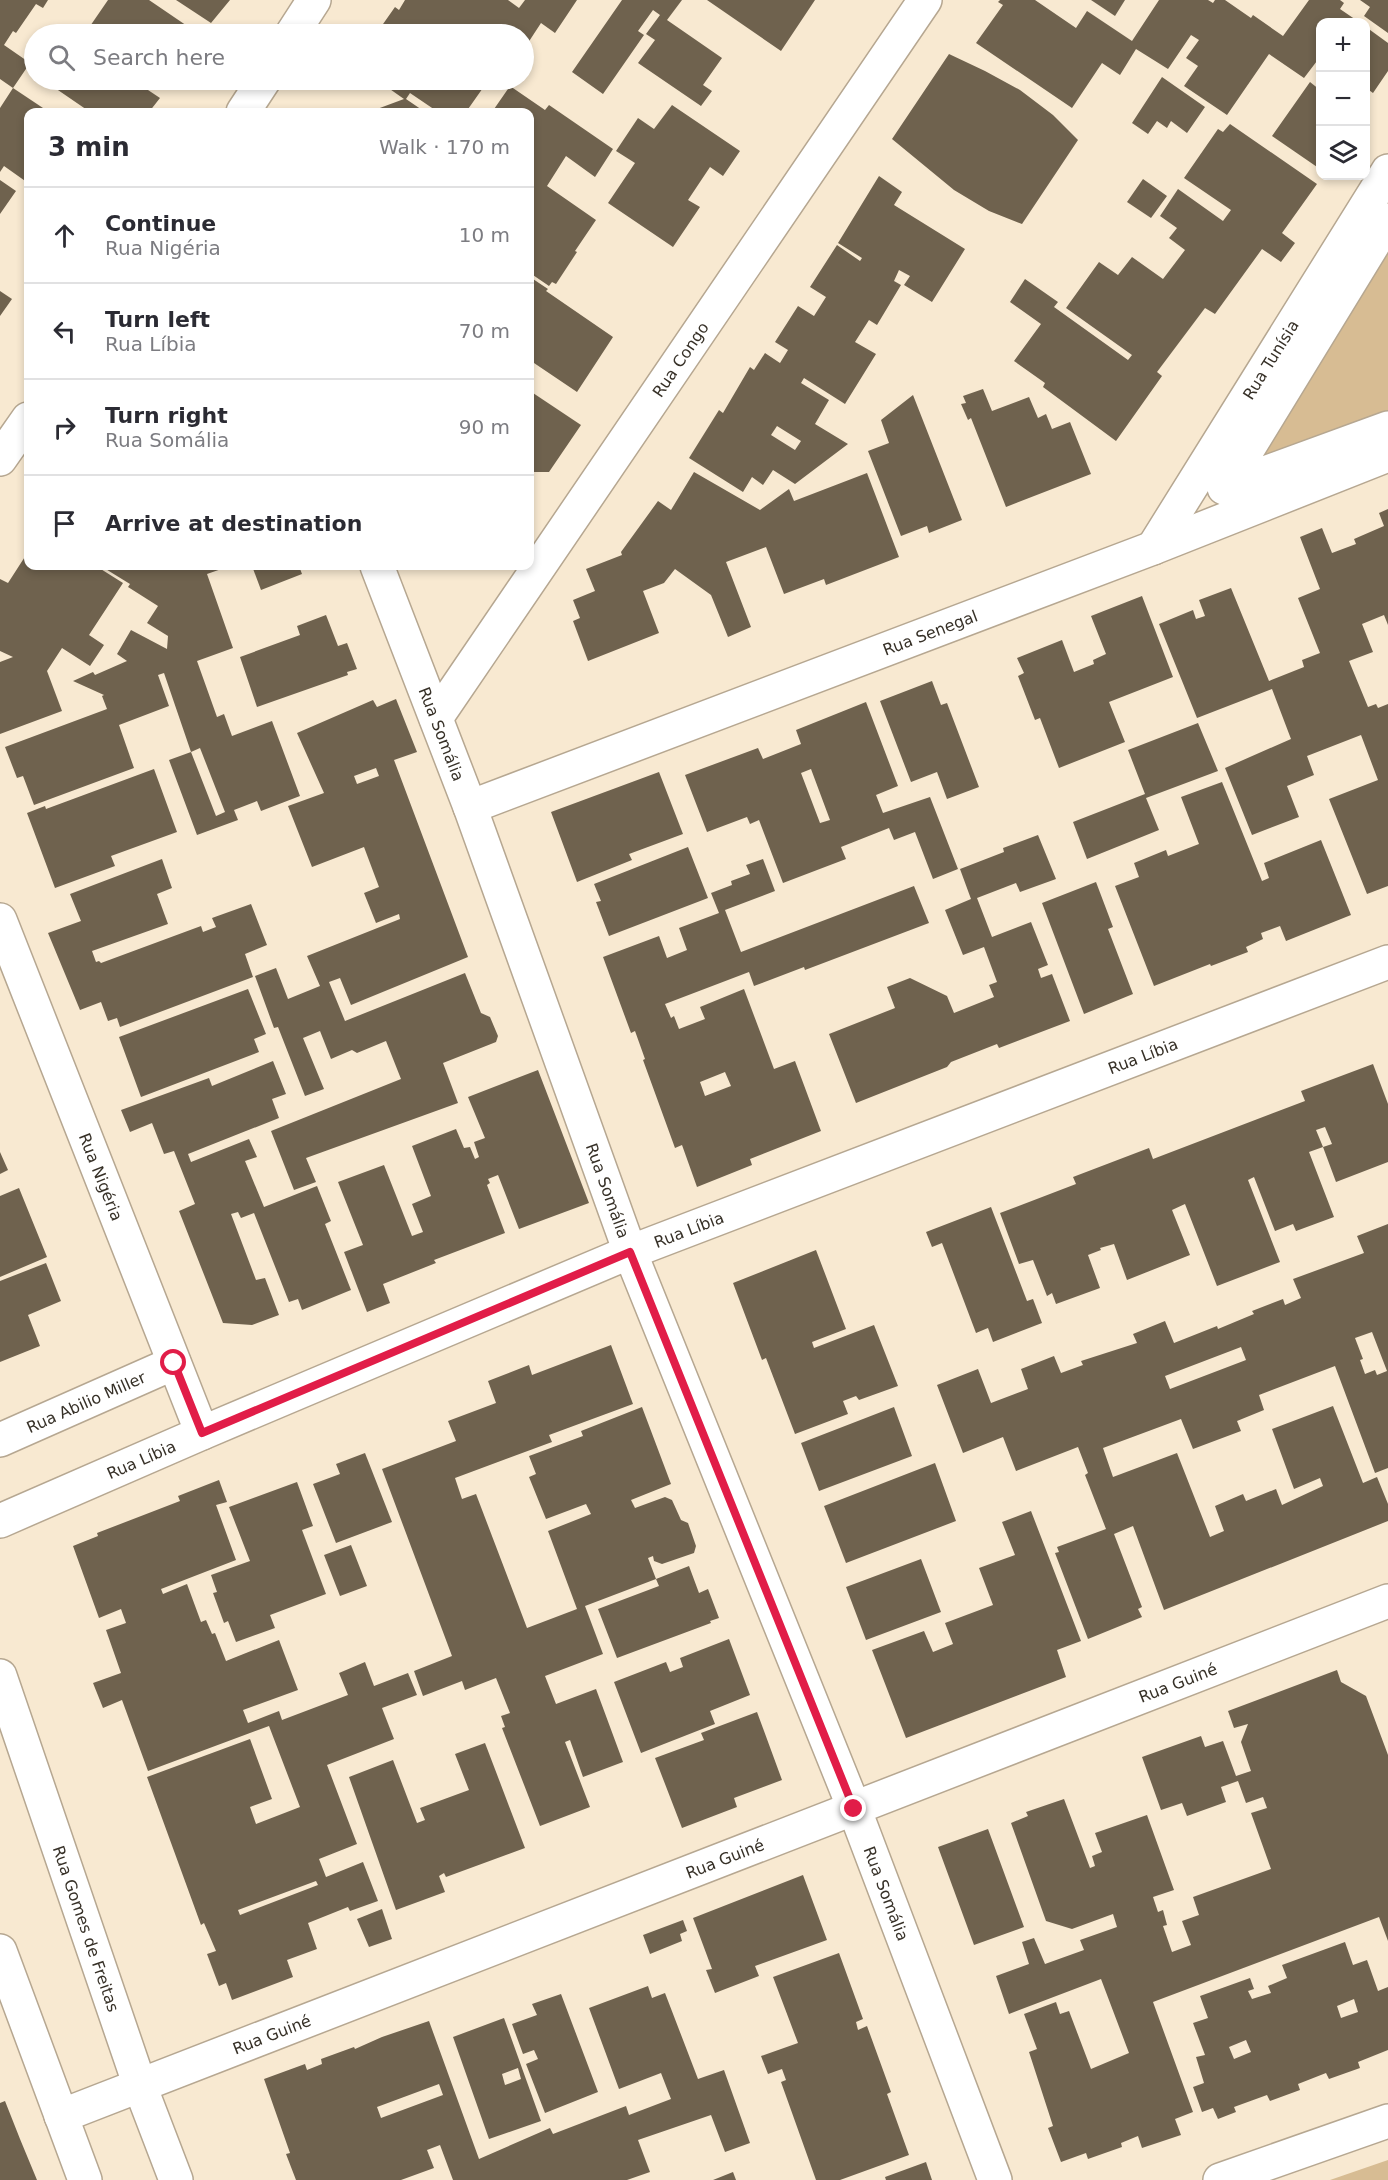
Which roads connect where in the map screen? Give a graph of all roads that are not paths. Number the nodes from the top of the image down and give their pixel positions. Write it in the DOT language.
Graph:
graph roads {
  1 [pos="314,0"];
  2 [pos="925,0"];
  3 [pos="298,24"];
  4 [pos="257,90"];
  5 [pos="246,108"];
  6 [pos="1388,171"];
  7 [pos="1388,220"];
  8 [pos="24,425"];
  9 [pos="1388,428"];
  10 [pos="1388,455"];
  11 [pos="0,459"];
  12 [pos="1153,548"];
  13 [pos="379,570"];
  14 [pos="436,718"];
  15 [pos="470,807"];
  16 [pos="0,920"];
  17 [pos="1388,962"];
  18 [pos="630,1252"];
  19 [pos="174,1363"];
  20 [pos="202,1433"];
  21 [pos="0,1440"];
  22 [pos="0,1521"];
  23 [pos="1388,1601"];
  24 [pos="0,1676"];
  25 [pos="854,1809"];
  26 [pos="0,1950"];
  27 [pos="10,2009"];
  28 [pos="140,2086"];
  29 [pos="61,2116"];
  30 [pos="1388,2121"];
  31 [pos="84,2180"];
  32 [pos="176,2180"];
  33 [pos="995,2180"];
  34 [pos="1220,2180"];
  1 -- 3 [label="street"];
  2 -- 14 [label="street, Rua Congo"];
  4 -- 5 [label="street"];
  6 -- 12 [label="street, Rua Tunísia"];
  7 -- 9 [label="street"];
  8 -- 11 [label="street"];
  10 -- 12 [label="street, Rua Senegal"];
  12 -- 15 [label="street, Rua Senegal"];
  13 -- 14 [label="street, Rua Somália"];
  14 -- 15 [label="street, Rua Somália"];
  15 -- 18 [label="street, Rua Somália"];
  16 -- 19 [label="street, Rua Nigéria"];
  17 -- 18 [label="street, Rua Líbia"];
  18 -- 20 [label="street, Rua Líbia"];
  18 -- 25 [label="street, Rua Somália"];
  19 -- 20 [label="street, Rua Nigéria"];
  19 -- 21 [label="street, Rua Abilio Miller"];
  20 -- 22 [label="street, Rua Líbia"];
  23 -- 25 [label="street, Rua Guiné"];
  24 -- 28 [label="street, Rua Gomes de Freitas"];
  25 -- 28 [label="street, Rua Guiné"];
  25 -- 33 [label="street, Rua Somália"];
  26 -- 27 [label="street"];
  27 -- 29 [label="street"];
  28 -- 29 [label="street, Rua Guiné"];
  28 -- 32 [label="street, Rua Gomes de Freitas"];
  29 -- 31 [label="street"];
  30 -- 34 [label="street"];
}
